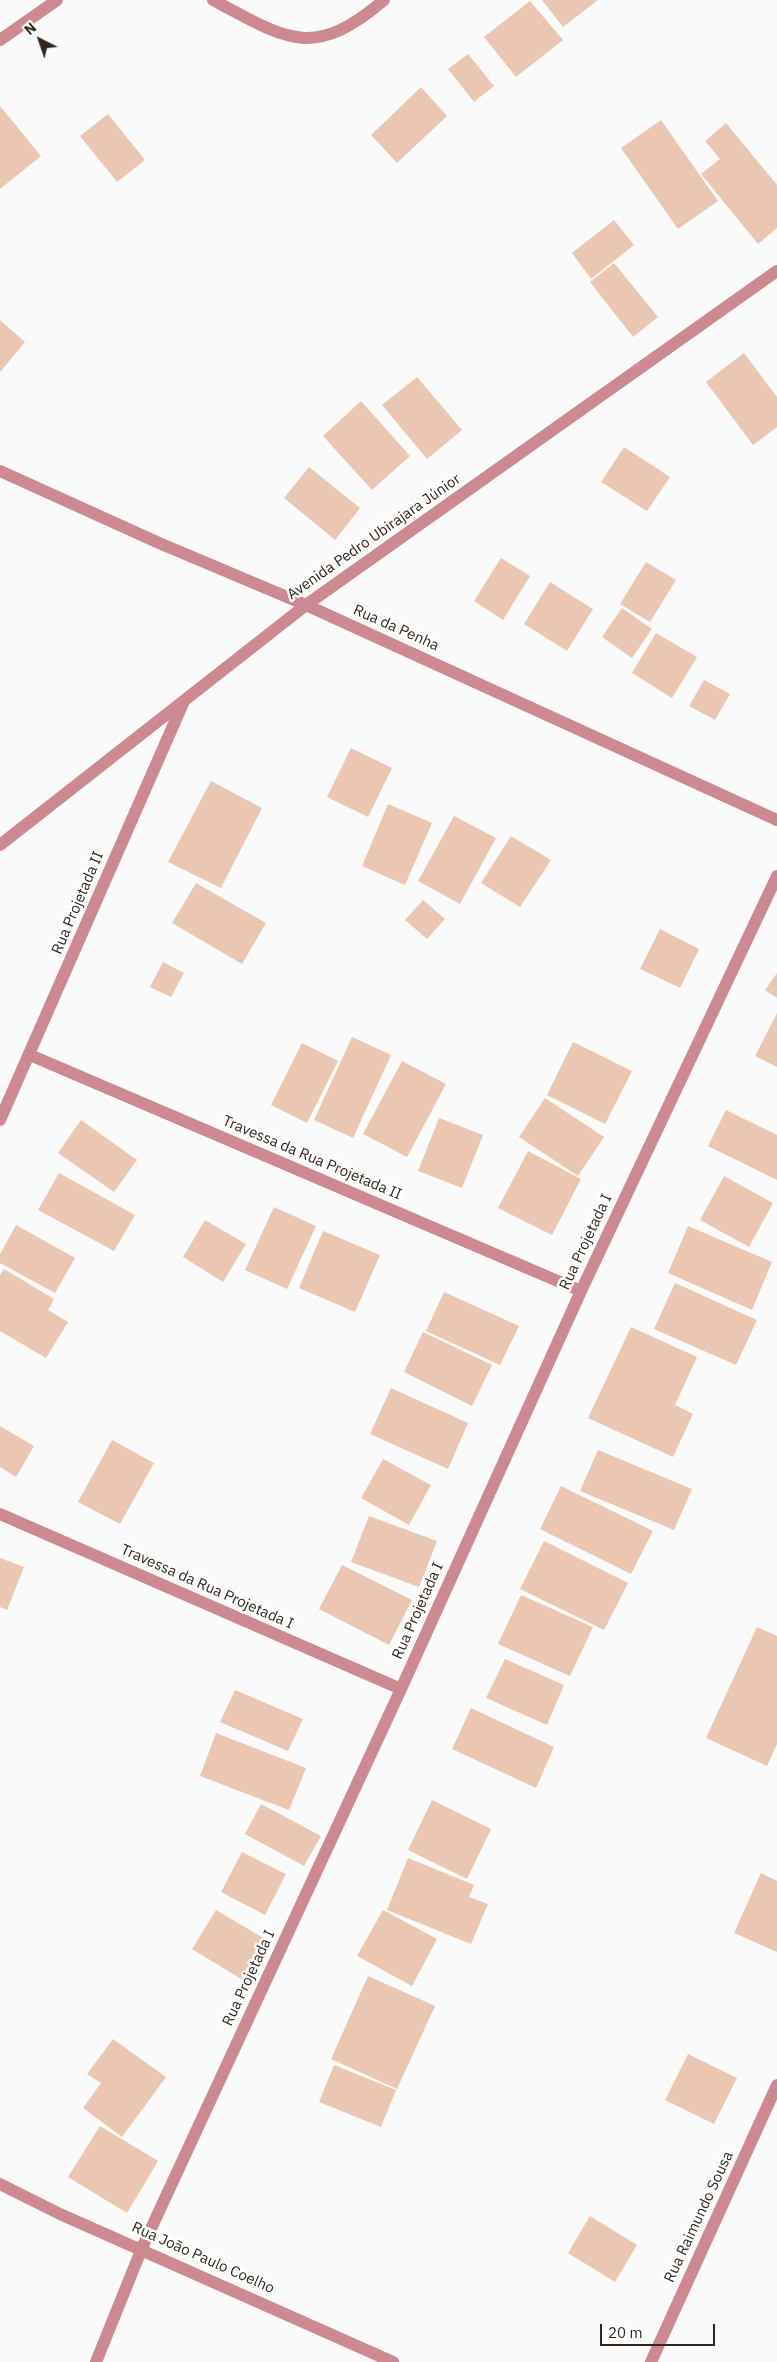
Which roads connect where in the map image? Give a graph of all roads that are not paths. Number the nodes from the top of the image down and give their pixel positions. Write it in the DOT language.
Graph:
graph roads {
  1 [pos="57,0"];
  2 [pos="213,0"];
  3 [pos="384,0"];
  4 [pos="0,40"];
  5 [pos="777,271"];
  6 [pos="0,472"];
  7 [pos="306,605"];
  8 [pos="185,699"];
  9 [pos="777,820"];
  10 [pos="0,845"];
  11 [pos="777,876"];
  12 [pos="30,1055"];
  13 [pos="0,1120"];
  14 [pos="581,1291"];
  15 [pos="0,1514"];
  16 [pos="401,1689"];
  17 [pos="777,2086"];
  18 [pos="0,2184"];
  19 [pos="142,2248"];
  20 [pos="96,2362"];
  21 [pos="393,2362"];
  22 [pos="651,2362"];
  1 -- 4 [label="street"];
  2 -- 3 [label="street"];
  5 -- 7 [label="street, Avenida Pedro Ubirajara Júnior"];
  6 -- 7 [label="street, Rua da Penha"];
  7 -- 8 [label="street, Avenida Pedro Ubirajara Júnior"];
  7 -- 9 [label="street, Rua da Penha"];
  8 -- 10 [label="street, Avenida Pedro Ubirajara Júnior"];
  8 -- 12 [label="street, Rua Projetada II"];
  11 -- 14 [label="street, Rua Projetada I"];
  12 -- 13 [label="street, Rua Projetada II"];
  12 -- 14 [label="street, Travessa da Rua Projetada II"];
  14 -- 16 [label="street, Rua Projetada I"];
  15 -- 16 [label="street, Travessa da Rua Projetada I"];
  16 -- 19 [label="street, Rua Projetada I"];
  17 -- 22 [label="street, Rua Raimundo Sousa"];
  18 -- 19 [label="street, Rua João Paulo Coelho"];
  19 -- 20 [label="street, Rua Projetada I"];
  19 -- 21 [label="street, Rua João Paulo Coelho"];
}
